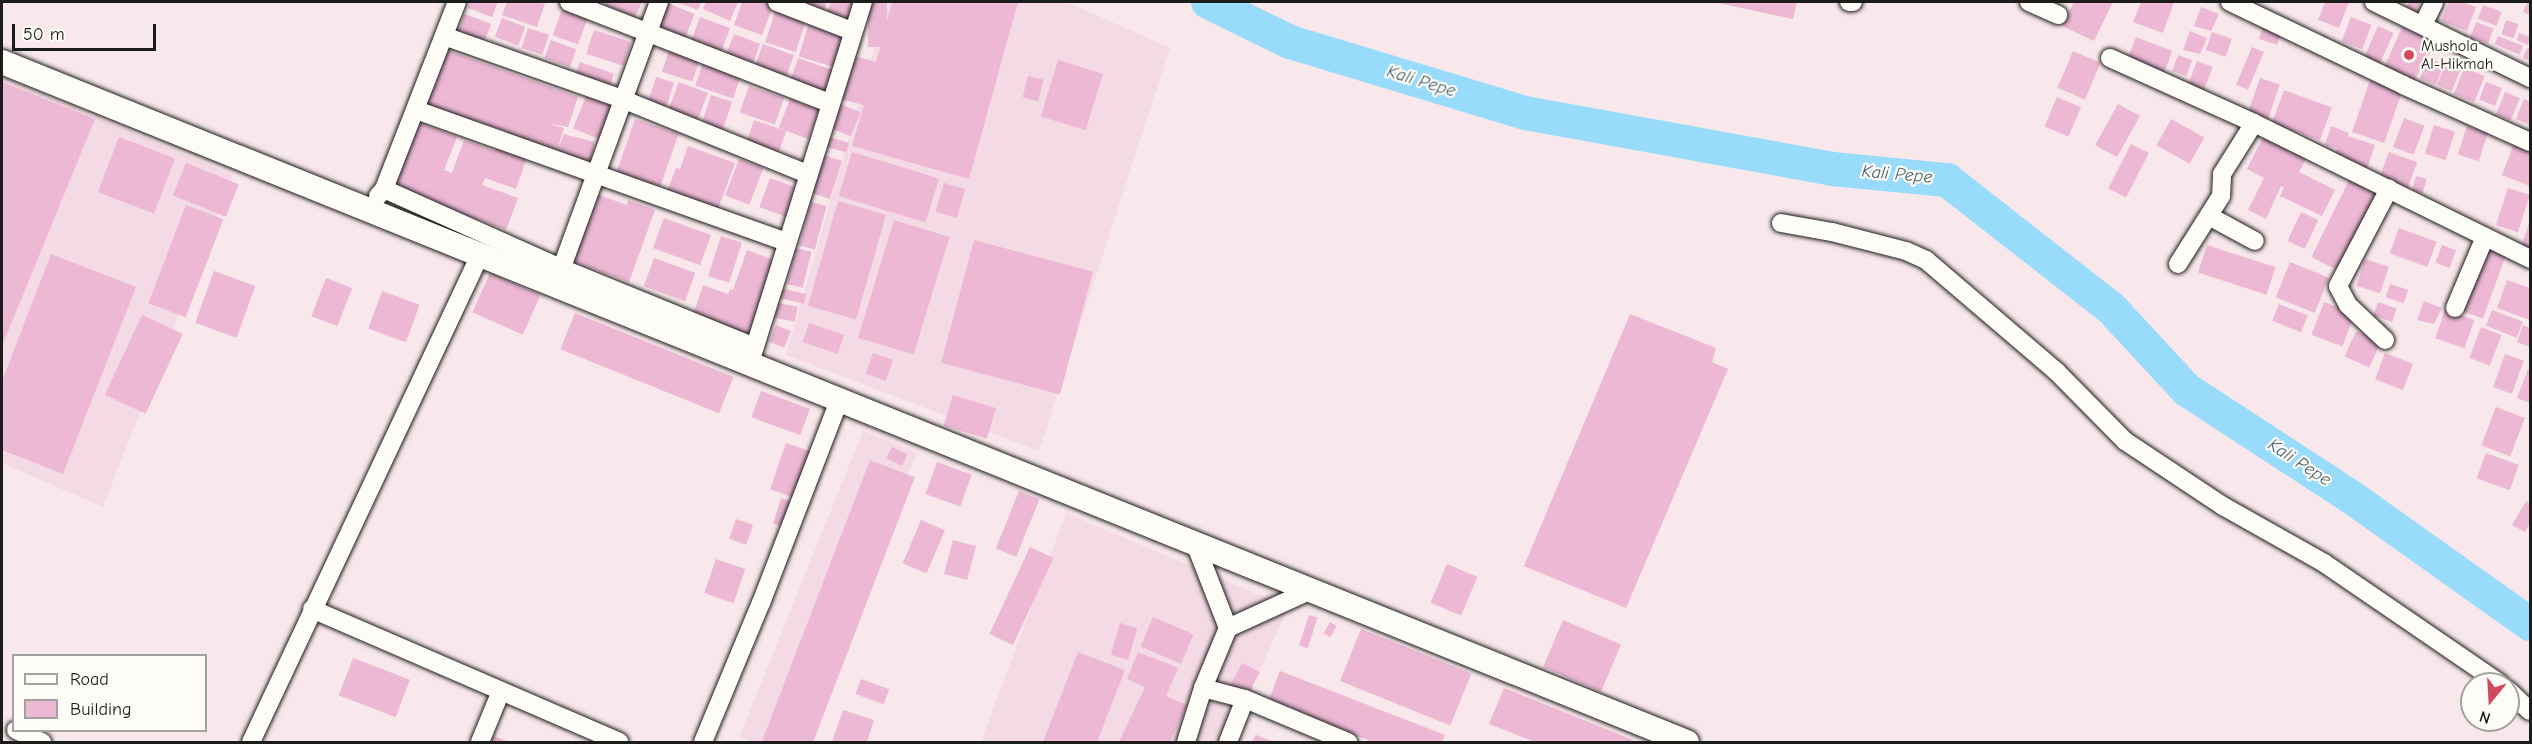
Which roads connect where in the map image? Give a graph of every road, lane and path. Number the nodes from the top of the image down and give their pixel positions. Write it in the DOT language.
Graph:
graph roads {
  1 [pos="457,2"];
  2 [pos="568,2"];
  3 [pos="659,2"];
  4 [pos="777,2"];
  5 [pos="863,2"];
  6 [pos="2029,2"];
  7 [pos="2230,2"];
  8 [pos="2374,2"];
  9 [pos="2434,2"];
  10 [pos="2059,14"];
  11 [pos="2423,25"];
  12 [pos="852,31"];
  13 [pos="649,32"];
  14 [pos="444,36"];
  15 [pos="2110,58"];
  16 [pos="2,62"];
  17 [pos="2530,78"];
  18 [pos="622,99"];
  19 [pos="830,103"];
  20 [pos="416,110"];
  21 [pos="2254,123"];
  22 [pos="2530,142"];
  23 [pos="595,173"];
  24 [pos="808,174"];
  25 [pos="2389,189"];
  26 [pos="2209,216"];
  27 [pos="1781,223"];
  28 [pos="2485,237"];
  29 [pos="2255,241"];
  30 [pos="787,242"];
  31 [pos="480,255"];
  32 [pos="2530,259"];
  33 [pos="2178,264"];
  34 [pos="558,276"];
  35 [pos="2455,308"];
  36 [pos="2385,340"];
  37 [pos="839,401"];
  38 [pos="1196,546"];
  39 [pos="1309,591"];
  40 [pos="312,609"];
  41 [pos="1228,628"];
  42 [pos="2483,672"];
  43 [pos="1203,688"];
  44 [pos="501,691"];
  45 [pos="1245,699"];
  46 [pos="20,732"];
  47 [pos="42,742"];
  48 [pos="251,742"];
  49 [pos="480,742"];
  50 [pos="619,742"];
  51 [pos="703,742"];
  52 [pos="1186,742"];
  53 [pos="1228,742"];
  54 [pos="1348,742"];
  55 [pos="1688,742"];
  1 -- 14 [label="street"];
  2 -- 13 [label="street"];
  3 -- 13 [label="street"];
  4 -- 12 [label="street"];
  5 -- 12 [label="street"];
  6 -- 10 [label="street"];
  7 -- 22 [label="street"];
  8 -- 11 [label="street"];
  9 -- 11 [label="street"];
  11 -- 17 [label="street"];
  12 -- 19 [label="street"];
  13 -- 18 [label="street"];
  13 -- 19 [label="street"];
  14 -- 18 [label="street"];
  14 -- 20 [label="street"];
  15 -- 21 [label="street"];
  16 -- 31 [label="main road"];
  18 -- 23 [label="street"];
  18 -- 24 [label="street"];
  19 -- 24 [label="street"];
  20 -- 23 [label="street"];
  20 -- 34 [label="street"];
  21 -- 25 [label="street"];
  21 -- 26 [label="street"];
  23 -- 30 [label="street"];
  23 -- 34 [label="street"];
  24 -- 30 [label="street"];
  25 -- 28 [label="street"];
  25 -- 36 [label="street"];
  26 -- 29 [label="street"];
  26 -- 33 [label="street"];
  27 -- 42 [label="street"];
  28 -- 32 [label="street"];
  28 -- 35 [label="street"];
  30 -- 34 [label="street"];
  31 -- 34 [label="main road"];
  31 -- 40 [label="street"];
  34 -- 37 [label="main road"];
  37 -- 38 [label="main road"];
  37 -- 51 [label="street"];
  38 -- 39 [label="main road"];
  38 -- 41 [label="street"];
  39 -- 41 [label="street"];
  39 -- 55 [label="main road"];
  40 -- 44 [label="street"];
  40 -- 48 [label="street"];
  41 -- 43 [label="street"];
  43 -- 45 [label="street"];
  43 -- 52 [label="street"];
  44 -- 49 [label="street"];
  44 -- 50 [label="street"];
  45 -- 53 [label="street"];
  45 -- 54 [label="street"];
  46 -- 47 [label="street"];
}
